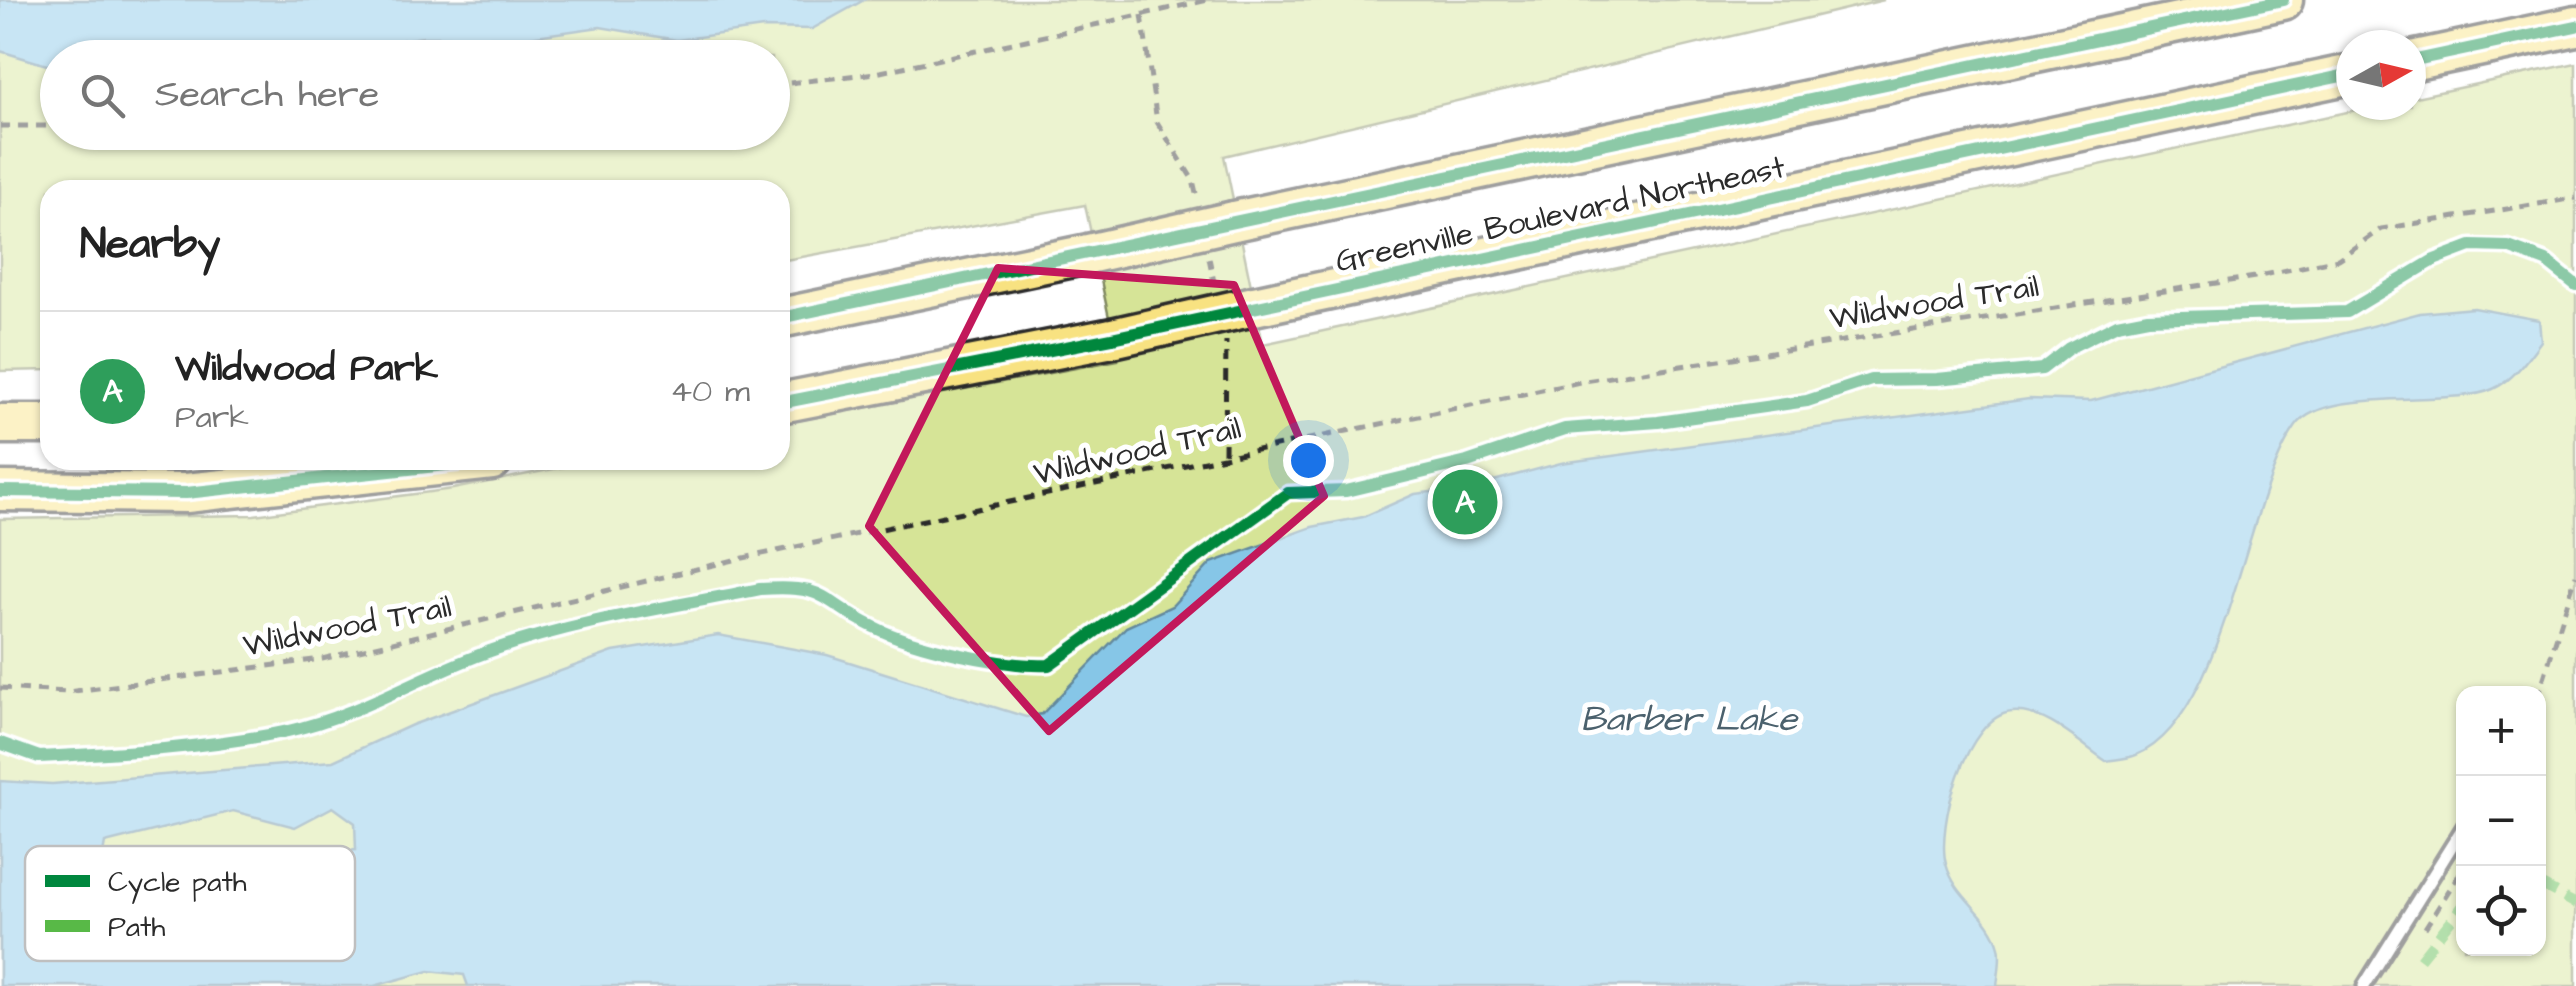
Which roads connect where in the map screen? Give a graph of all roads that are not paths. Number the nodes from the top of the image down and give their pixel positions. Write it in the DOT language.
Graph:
graph roads {
  1 [pos="2283,0"];
  2 [pos="2576,26"];
  3 [pos="2426,59"];
  4 [pos="2336,77"];
  5 [pos="790,316"];
  6 [pos="790,401"];
  7 [pos="0,424"];
  8 [pos="40,424"];
  9 [pos="399,470"];
  10 [pos="0,491"];
  11 [pos="2456,839"];
  12 [pos="2364,986"];
  1 -- 5 [label="highway, Greenville Boulevard Northeast, bridge"];
  2 -- 3 [label="highway"];
  4 -- 6 [label="highway, Greenville Boulevard Northeast, bridge"];
  7 -- 8 [label="highway"];
  9 -- 10 [label="highway"];
  11 -- 12 [label="lane"];
}
